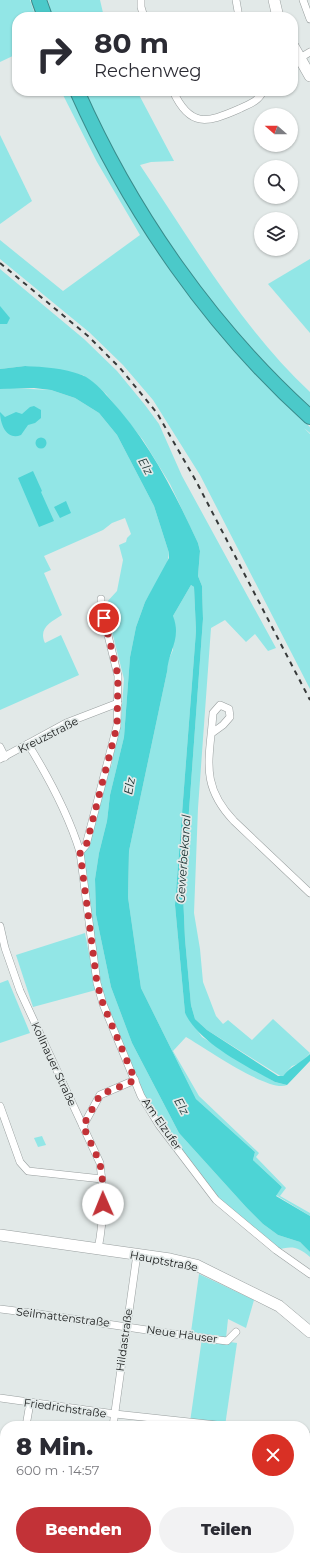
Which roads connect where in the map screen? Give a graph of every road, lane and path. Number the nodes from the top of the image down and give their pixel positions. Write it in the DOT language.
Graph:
graph roads {
  1 [pos="141,0"];
  2 [pos="236,0"];
  3 [pos="274,0"];
  4 [pos="303,0"];
  5 [pos="142,12"];
  6 [pos="238,12"];
  7 [pos="277,12"];
  8 [pos="310,19"];
  9 [pos="310,52"];
  10 [pos="298,55"];
  11 [pos="300,58"];
  12 [pos="310,76"];
  13 [pos="79,96"];
  14 [pos="176,96"];
  15 [pos="260,96"];
  16 [pos="310,418"];
  17 [pos="101,599"];
  18 [pos="118,703"];
  19 [pos="212,733"];
  20 [pos="28,744"];
  21 [pos="0,747"];
  22 [pos="2,758"];
  23 [pos="80,852"];
  24 [pos="310,893"];
  25 [pos="0,926"];
  26 [pos="135,1080"];
  27 [pos="0,1106"];
  28 [pos="83,1126"];
  29 [pos="102,1179"];
  30 [pos="0,1235"];
  31 [pos="98,1249"];
  32 [pos="137,1254"];
  33 [pos="310,1274"];
  34 [pos="0,1309"];
  35 [pos="126,1326"];
  36 [pos="236,1332"];
  37 [pos="310,1332"];
  38 [pos="0,1398"];
  39 [pos="30,1403"];
  40 [pos="115,1414"];
  41 [pos="27,1421"];
  42 [pos="114,1421"];
  43 [pos="180,1421"];
  1 -- 5 [label="street"];
  2 -- 6 [label="street"];
  3 -- 7 [label="street"];
  4 -- 8 [label="street"];
  9 -- 11 [label="street"];
  10 -- 11 [label="street"];
  11 -- 12 [label="street"];
  13 -- 16 [label="highway"];
  14 -- 15 [label="street"];
  17 -- 18 [label="street"];
  18 -- 20 [label="street, Kreuzstraße"];
  18 -- 23 [label="street"];
  19 -- 24 [label="street"];
  20 -- 22 [label="street, Kreuzstraße"];
  20 -- 23 [label="street, Am Elzufer"];
  21 -- 22 [label="street"];
  23 -- 26 [label="street, Am Elzufer"];
  25 -- 28 [label="street, Kollnauer Straße"];
  26 -- 28 [label="street"];
  26 -- 33 [label="street, Am Elzufer"];
  27 -- 29 [label="street"];
  28 -- 29 [label="street, Kollnauer Straße"];
  29 -- 31 [label="street, Kollnauer Straße"];
  30 -- 31 [label="street, Hauptstraße"];
  31 -- 32 [label="street, Hauptstraße"];
  32 -- 35 [label="street, Hildastraße"];
  32 -- 37 [label="street, Hauptstraße"];
  34 -- 35 [label="street, Seilmattenstraße"];
  35 -- 36 [label="street, Neue Häuser"];
  35 -- 40 [label="street, Hildastraße"];
  38 -- 39 [label="street, Friedrichstraße"];
  39 -- 40 [label="street, Friedrichstraße"];
  39 -- 41 [label="street"];
  40 -- 42 [label="street, Hildastraße"];
  40 -- 43 [label="street, Friedrichstraße"];
}
